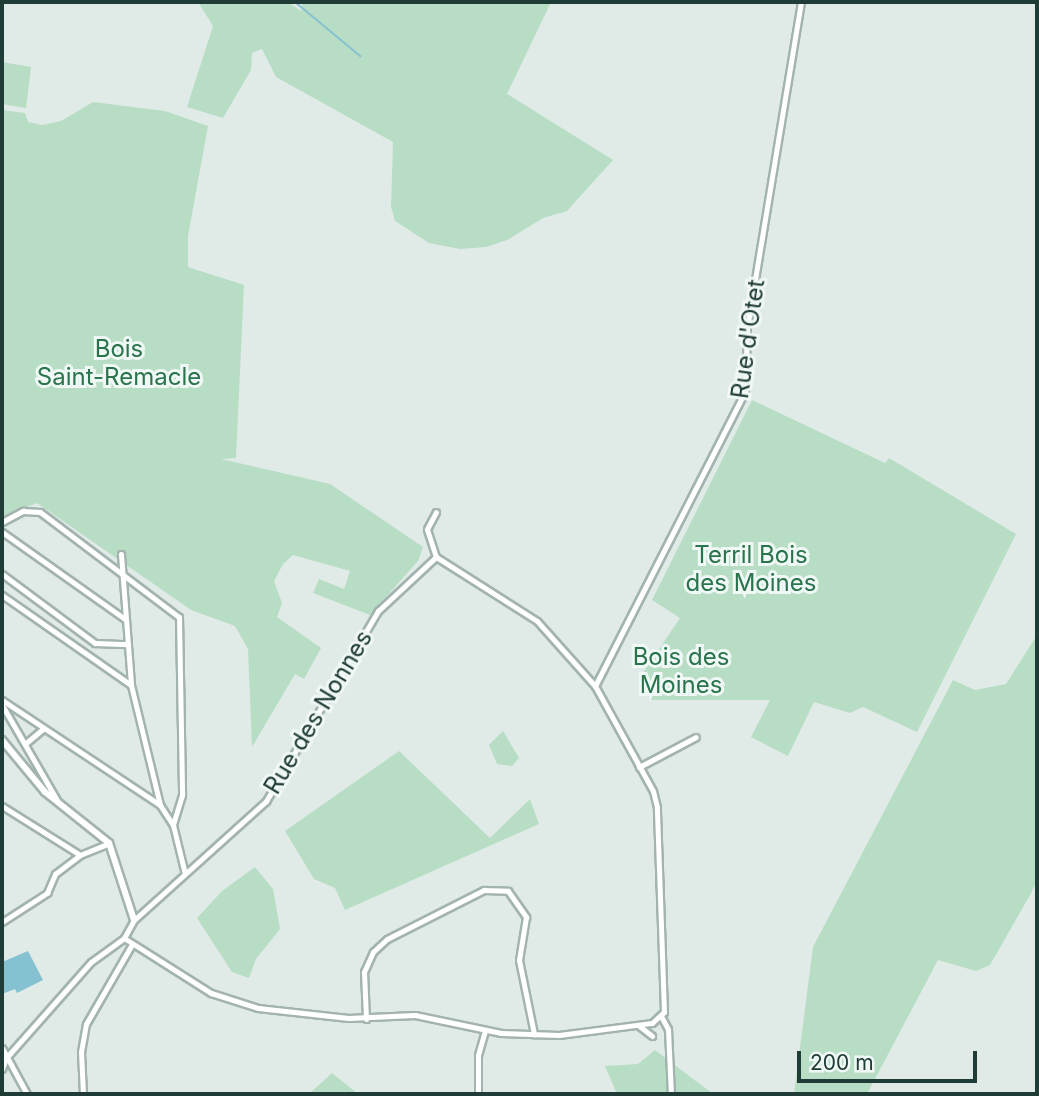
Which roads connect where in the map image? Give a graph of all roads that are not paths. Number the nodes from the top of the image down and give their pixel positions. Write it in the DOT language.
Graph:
graph roads {
  1 [pos="801,2"];
  2 [pos="436,512"];
  3 [pos="2,522"];
  4 [pos="2,532"];
  5 [pos="121,554"];
  6 [pos="436,557"];
  7 [pos="122,573"];
  8 [pos="2,574"];
  9 [pos="2,595"];
  10 [pos="125,619"];
  11 [pos="128,644"];
  12 [pos="131,685"];
  13 [pos="595,687"];
  14 [pos="2,702"];
  15 [pos="44,728"];
  16 [pos="696,737"];
  17 [pos="2,740"];
  18 [pos="26,743"];
  19 [pos="639,767"];
  20 [pos="41,768"];
  21 [pos="31,778"];
  22 [pos="58,803"];
  23 [pos="160,805"];
  24 [pos="2,806"];
  25 [pos="173,825"];
  26 [pos="108,843"];
  27 [pos="80,855"];
  28 [pos="185,874"];
  29 [pos="134,920"];
  30 [pos="2,922"];
  31 [pos="124,938"];
  32 [pos="131,946"];
  33 [pos="661,1016"];
  34 [pos="366,1018"];
  35 [pos="638,1025"];
  36 [pos="485,1031"];
  37 [pos="534,1034"];
  38 [pos="652,1036"];
  39 [pos="2,1048"];
  40 [pos="6,1058"];
  41 [pos="2,1069"];
  42 [pos="27,1094"];
  43 [pos="83,1094"];
  44 [pos="478,1094"];
  45 [pos="671,1094"];
  1 -- 13 [label="street, Rue d'Otet"];
  2 -- 6 [label="street"];
  3 -- 7 [label="street"];
  4 -- 10 [label="street"];
  5 -- 7 [label="street"];
  6 -- 13 [label="street"];
  6 -- 28 [label="street, Rue des Nonnes"];
  7 -- 10 [label="street"];
  7 -- 25 [label="street"];
  8 -- 11 [label="street"];
  9 -- 12 [label="street"];
  10 -- 11 [label="street"];
  11 -- 12 [label="street"];
  12 -- 23 [label="street"];
  13 -- 19 [label="street"];
  14 -- 15 [label="street"];
  14 -- 18 [label="street"];
  15 -- 18 [label="street"];
  15 -- 23 [label="street"];
  16 -- 19 [label="street"];
  17 -- 21 [label="street"];
  18 -- 20 [label="street"];
  19 -- 33 [label="street"];
  20 -- 21 [label="street"];
  20 -- 22 [label="street"];
  21 -- 22 [label="street"];
  22 -- 26 [label="street"];
  23 -- 25 [label="street"];
  24 -- 27 [label="street"];
  25 -- 28 [label="street"];
  26 -- 27 [label="street"];
  26 -- 29 [label="street"];
  27 -- 30 [label="street"];
  28 -- 29 [label="street, Rue des Nonnes"];
  29 -- 31 [label="street, Rue des Nonnes"];
  31 -- 32 [label="street"];
  31 -- 40 [label="street"];
  32 -- 34 [label="street"];
  32 -- 43 [label="street"];
  33 -- 35 [label="street"];
  33 -- 45 [label="street"];
  34 -- 36 [label="street"];
  34 -- 37 [label="street"];
  35 -- 37 [label="street"];
  35 -- 38 [label="street"];
  36 -- 37 [label="street"];
  36 -- 44 [label="street"];
  39 -- 40 [label="street"];
  40 -- 41 [label="street"];
  40 -- 42 [label="street"];
}
